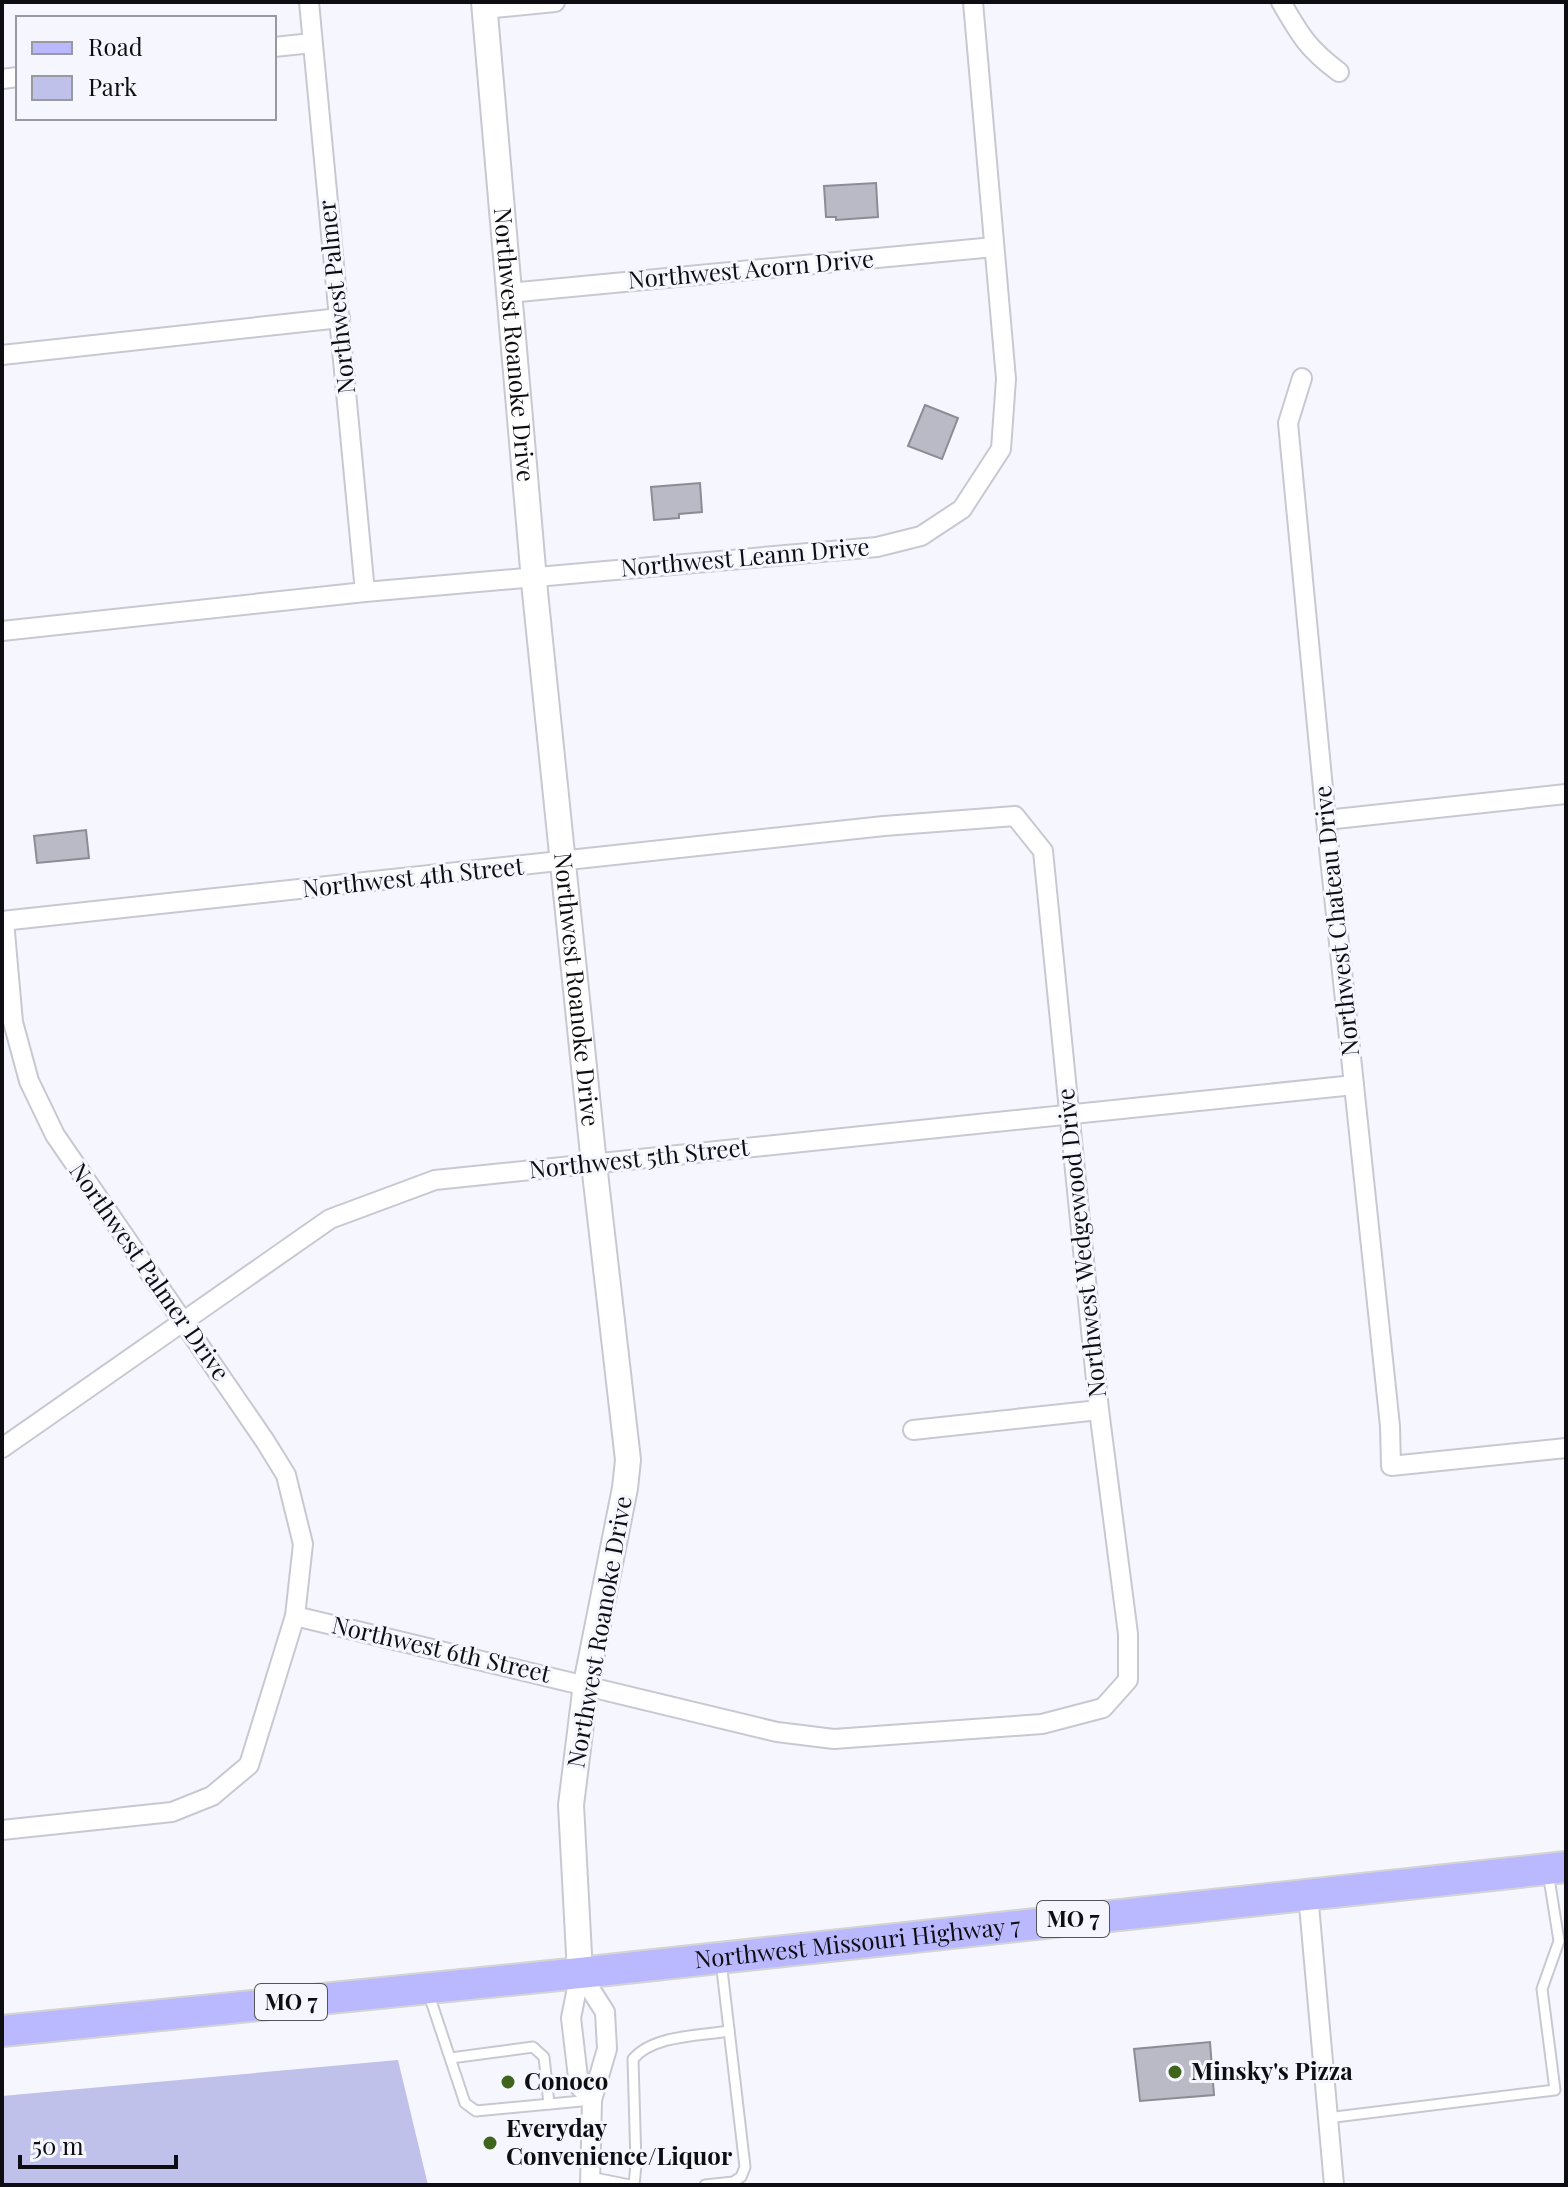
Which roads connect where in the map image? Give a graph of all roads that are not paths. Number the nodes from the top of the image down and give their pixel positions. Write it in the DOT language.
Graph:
graph roads {
  1 [pos="309,2"];
  2 [pos="555,2"];
  3 [pos="973,2"];
  4 [pos="1281,2"];
  5 [pos="484,5"];
  6 [pos="312,43"];
  7 [pos="276,47"];
  8 [pos="1339,72"];
  9 [pos="994,247"];
  10 [pos="508,293"];
  11 [pos="340,318"];
  12 [pos="2,355"];
  13 [pos="1302,378"];
  14 [pos="534,576"];
  15 [pos="365,592"];
  16 [pos="2,631"];
  17 [pos="1566,794"];
  18 [pos="1015,816"];
  19 [pos="1326,820"];
  20 [pos="562,862"];
  21 [pos="3,921"];
  22 [pos="1354,1085"];
  23 [pos="1069,1114"];
  24 [pos="594,1164"];
  25 [pos="183,1321"];
  26 [pos="1099,1410"];
  27 [pos="913,1430"];
  28 [pos="2,1448"];
  29 [pos="1566,1448"];
  30 [pos="295,1616"];
  31 [pos="1128,1680"];
  32 [pos="586,1684"];
  33 [pos="2,1830"];
  34 [pos="1557,1868"];
  35 [pos="1308,1894"];
  36 [pos="720,1958"];
  37 [pos="580,1973"];
  38 [pos="427,1988"];
  39 [pos="2,2031"];
  40 [pos="729,2031"];
  41 [pos="451,2058"];
  42 [pos="592,2100"];
  43 [pos="549,2104"];
  44 [pos="1327,2118"];
  45 [pos="590,2181"];
  46 [pos="632,2185"];
  47 [pos="705,2185"];
  48 [pos="1334,2185"];
  1 -- 6 [label="street, Northwest Palmer"];
  2 -- 5 [label="street"];
  3 -- 9 [label="street, Northwest Leann Drive"];
  4 -- 8 [label="street"];
  5 -- 10 [label="street, Northwest Roanoke Drive"];
  6 -- 7 [label="street"];
  6 -- 11 [label="street, Northwest Palmer"];
  9 -- 10 [label="street, Northwest Acorn Drive"];
  9 -- 14 [label="street, Northwest Leann Drive"];
  10 -- 14 [label="street, Northwest Roanoke Drive"];
  11 -- 12 [label="street"];
  11 -- 15 [label="street, Northwest Palmer"];
  13 -- 19 [label="street, Northwest Chateau Drive"];
  14 -- 15 [label="street, Northwest Leann Drive"];
  14 -- 20 [label="street, Northwest Roanoke Drive"];
  15 -- 16 [label="street, Northwest Leann Drive"];
  17 -- 19 [label="street"];
  18 -- 20 [label="street, Northwest 4th Street"];
  18 -- 23 [label="street, Northwest Wedgewood Drive"];
  19 -- 22 [label="street, Northwest Chateau Drive"];
  20 -- 21 [label="street, Northwest 4th Street"];
  20 -- 24 [label="street, Northwest Roanoke Drive"];
  21 -- 25 [label="street, Northwest Palmer Drive"];
  22 -- 23 [label="street, Northwest 5th Street"];
  22 -- 29 [label="street, Northwest Chateau Drive"];
  23 -- 24 [label="street, Northwest 5th Street"];
  23 -- 26 [label="street, Northwest Wedgewood Drive"];
  24 -- 25 [label="street, Northwest 5th Street"];
  24 -- 32 [label="street, Northwest Roanoke Drive"];
  25 -- 28 [label="street, Northwest 5th Street"];
  25 -- 30 [label="street, Northwest Palmer Drive"];
  26 -- 27 [label="street"];
  26 -- 31 [label="street, Northwest Wedgewood Drive"];
  30 -- 32 [label="street, Northwest 6th Street"];
  30 -- 33 [label="street"];
  31 -- 32 [label="street, Northwest 6th Street"];
  32 -- 37 [label="street, Northwest Roanoke Drive"];
  34 -- 35 [label="main road, Northwest Missouri Highway 7 / MO 7"];
  34 -- 44 [label="lane"];
  35 -- 36 [label="main road, Northwest Missouri Highway 7 / MO 7"];
  35 -- 44 [label="street"];
  36 -- 37 [label="main road, Northwest Missouri Highway 7 / MO 7"];
  36 -- 40 [label="lane"];
  37 -- 38 [label="main road, MO 7"];
  37 -- 42 [label="street"];
  37 -- 42 [label="street"];
  38 -- 39 [label="main road, MO 7"];
  38 -- 41 [label="lane"];
  40 -- 46 [label="lane"];
  40 -- 47 [label="lane"];
  41 -- 43 [label="lane"];
  41 -- 43 [label="lane"];
  42 -- 43 [label="lane"];
  42 -- 45 [label="street"];
  44 -- 48 [label="street"];
  45 -- 46 [label="lane"];
}
